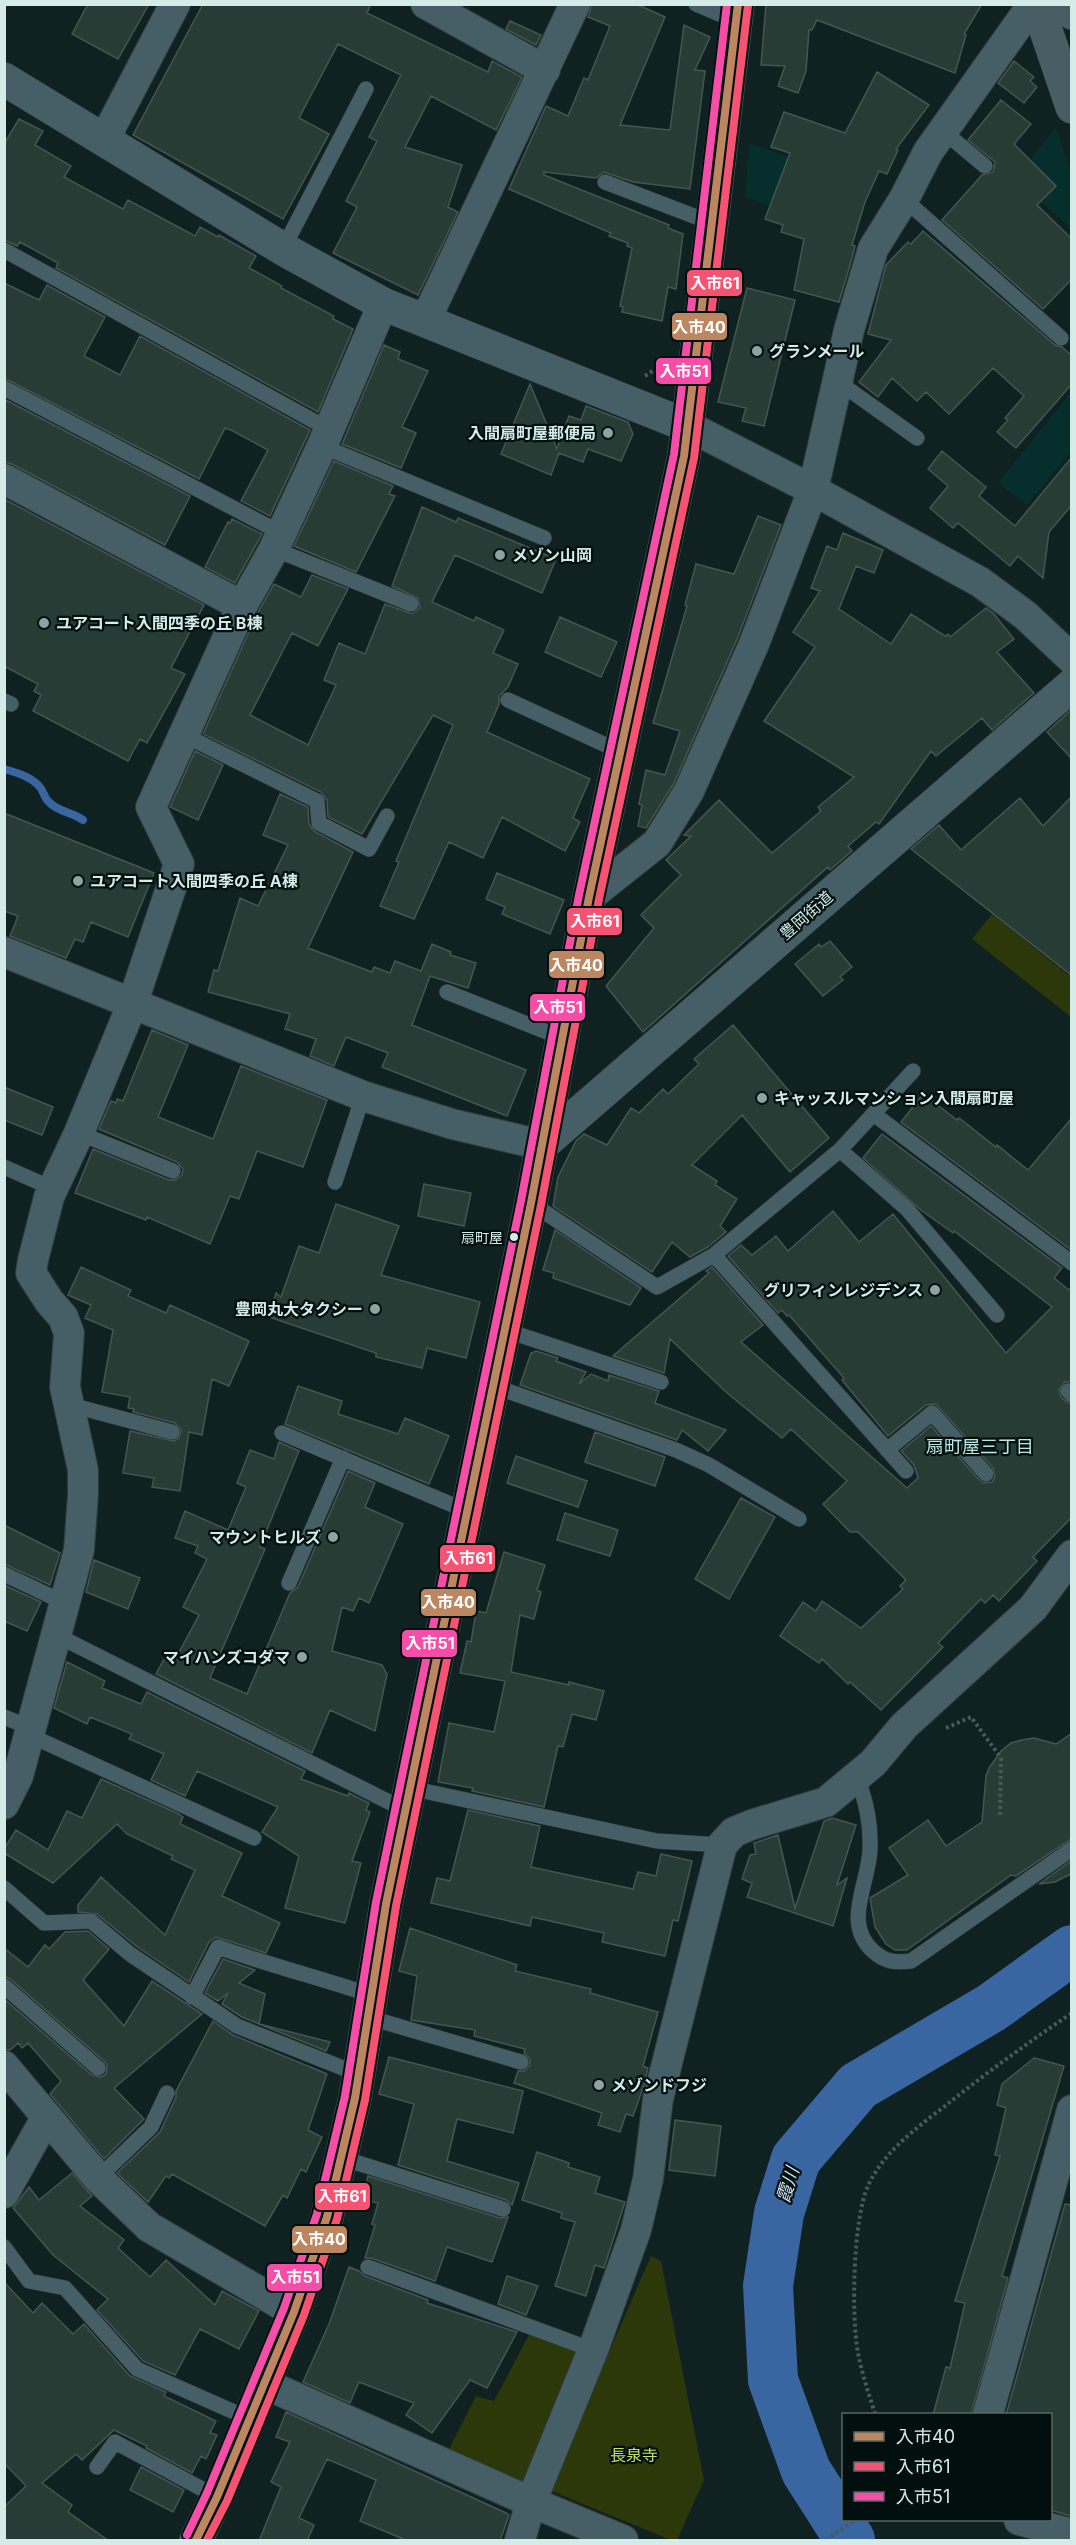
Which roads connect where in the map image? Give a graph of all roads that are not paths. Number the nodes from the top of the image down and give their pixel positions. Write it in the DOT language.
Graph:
graph roads {
  1 [pos="175,4"];
  2 [pos="426,4"];
  3 [pos="575,4"];
  4 [pos="696,4"];
  5 [pos="1035,4"];
  6 [pos="1068,4"];
  7 [pos="737,13"];
  8 [pos="1071,13"];
  9 [pos="545,70"];
  10 [pos="4,80"];
  11 [pos="366,89"];
  12 [pos="1071,107"];
  13 [pos="943,131"];
  14 [pos="104,140"];
  15 [pos="985,166"];
  16 [pos="605,182"];
  17 [pos="904,199"];
  18 [pos="712,223"];
  19 [pos="283,249"];
  20 [pos="4,250"];
  21 [pos="383,304"];
  22 [pos="424,321"];
  23 [pos="1061,338"];
  24 [pos="837,381"];
  25 [pos="4,388"];
  26 [pos="688,426"];
  27 [pos="326,438"];
  28 [pos="917,438"];
  29 [pos="4,479"];
  30 [pos="813,490"];
  31 [pos="544,538"];
  32 [pos="277,541"];
  33 [pos="411,604"];
  34 [pos="242,606"];
  35 [pos="1071,659"];
  36 [pos="1071,685"];
  37 [pos="508,700"];
  38 [pos="184,735"];
  39 [pos="621,752"];
  40 [pos="387,816"];
  41 [pos="589,897"];
  42 [pos="4,952"];
  43 [pos="447,992"];
  44 [pos="132,1005"];
  45 [pos="562,1038"];
  46 [pos="913,1071"];
  47 [pos="363,1096"];
  48 [pos="875,1115"];
  49 [pos="80,1133"];
  50 [pos="542,1145"];
  51 [pos="840,1150"];
  52 [pos="4,1167"];
  53 [pos="173,1171"];
  54 [pos="335,1182"];
  55 [pos="54,1189"];
  56 [pos="531,1203"];
  57 [pos="714,1255"];
  58 [pos="1071,1263"];
  59 [pos="997,1316"];
  60 [pos="505,1330"];
  61 [pos="661,1382"];
  62 [pos="493,1386"];
  63 [pos="67,1404"];
  64 [pos="172,1432"];
  65 [pos="282,1433"];
  66 [pos="887,1450"];
  67 [pos="342,1458"];
  68 [pos="906,1471"];
  69 [pos="986,1474"];
  70 [pos="467,1511"];
  71 [pos="799,1519"];
  72 [pos="1071,1555"];
  73 [pos="4,1574"];
  74 [pos="289,1583"];
  75 [pos="64,1603"];
  76 [pos="56,1635"];
  77 [pos="22,1727"];
  78 [pos="857,1777"];
  79 [pos="407,1799"];
  80 [pos="4,1804"];
  81 [pos="255,1838"];
  82 [pos="722,1845"];
  83 [pos="1071,1849"];
  84 [pos="4,1888"];
  85 [pos="4,1986"];
  86 [pos="192,1997"];
  87 [pos="369,2006"];
  88 [pos="521,2062"];
  89 [pos="4,2066"];
  90 [pos="98,2068"];
  91 [pos="358,2074"];
  92 [pos="167,2093"];
  93 [pos="1071,2110"];
  94 [pos="46,2118"];
  95 [pos="342,2158"];
  96 [pos="98,2178"];
  97 [pos="4,2193"];
  98 [pos="503,2209"];
  99 [pos="4,2247"];
  100 [pos="368,2267"];
  101 [pos="294,2312"];
  102 [pos="593,2350"];
  103 [pos="265,2384"];
  104 [pos="989,2413"];
  105 [pos="250,2419"];
  106 [pos="97,2467"];
  107 [pos="216,2497"];
  108 [pos="531,2502"];
  109 [pos="1023,2521"];
  110 [pos="1071,2534"];
  111 [pos="196,2541"];
  112 [pos="520,2541"];
  113 [pos="623,2541"];
  1 -- 14 [label="street"];
  2 -- 9 [label="street"];
  3 -- 9 [label="street"];
  4 -- 7 [label="lane"];
  5 -- 12 [label="highway"];
  5 -- 13 [label="street"];
  6 -- 8 [label="highway"];
  7 -- 18 [label="street"];
  9 -- 22 [label="street"];
  10 -- 14 [label="street"];
  11 -- 19 [label="lane"];
  13 -- 15 [label="lane"];
  13 -- 17 [label="street"];
  14 -- 19 [label="street"];
  16 -- 18 [label="lane"];
  17 -- 23 [label="lane"];
  17 -- 24 [label="street"];
  18 -- 26 [label="street"];
  19 -- 21 [label="street"];
  20 -- 27 [label="lane"];
  21 -- 22 [label="street"];
  21 -- 27 [label="street"];
  22 -- 26 [label="street"];
  24 -- 28 [label="lane"];
  24 -- 30 [label="street"];
  25 -- 32 [label="lane"];
  26 -- 30 [label="street"];
  26 -- 39 [label="street"];
  27 -- 31 [label="lane"];
  27 -- 32 [label="street"];
  29 -- 34 [label="street"];
  30 -- 35 [label="street"];
  30 -- 41 [label="street"];
  32 -- 33 [label="lane"];
  32 -- 34 [label="street"];
  34 -- 38 [label="street"];
  36 -- 50 [label="street, 豊岡街道"];
  37 -- 39 [label="lane"];
  38 -- 40 [label="lane"];
  38 -- 44 [label="street"];
  39 -- 41 [label="street"];
  41 -- 45 [label="street"];
  42 -- 44 [label="street"];
  43 -- 45 [label="lane"];
  44 -- 47 [label="street"];
  44 -- 49 [label="street"];
  45 -- 50 [label="street"];
  46 -- 48 [label="lane"];
  47 -- 50 [label="street"];
  47 -- 54 [label="lane"];
  48 -- 51 [label="lane"];
  48 -- 58 [label="lane"];
  49 -- 53 [label="lane"];
  49 -- 55 [label="street"];
  50 -- 56 [label="street"];
  51 -- 57 [label="lane"];
  51 -- 59 [label="lane"];
  52 -- 55 [label="lane"];
  55 -- 63 [label="street"];
  56 -- 57 [label="lane"];
  56 -- 60 [label="street"];
  57 -- 66 [label="lane"];
  60 -- 61 [label="lane"];
  60 -- 62 [label="street"];
  62 -- 70 [label="street"];
  62 -- 71 [label="lane"];
  63 -- 64 [label="lane"];
  63 -- 75 [label="street"];
  65 -- 67 [label="lane"];
  66 -- 68 [label="lane"];
  66 -- 69 [label="lane"];
  67 -- 70 [label="lane"];
  67 -- 74 [label="lane"];
  70 -- 79 [label="street"];
  72 -- 78 [label="street"];
  73 -- 75 [label="lane"];
  75 -- 76 [label="street"];
  76 -- 77 [label="street"];
  76 -- 79 [label="lane"];
  77 -- 80 [label="street"];
  77 -- 81 [label="lane"];
  78 -- 82 [label="street"];
  78 -- 83 [label="lane"];
  79 -- 82 [label="lane"];
  79 -- 87 [label="street"];
  82 -- 102 [label="street"];
  84 -- 86 [label="lane"];
  85 -- 90 [label="lane"];
  86 -- 87 [label="lane"];
  86 -- 91 [label="lane"];
  87 -- 88 [label="lane"];
  87 -- 91 [label="street"];
  89 -- 94 [label="street"];
  91 -- 95 [label="street"];
  92 -- 96 [label="lane"];
  93 -- 104 [label="street"];
  94 -- 96 [label="street"];
  94 -- 97 [label="street"];
  95 -- 98 [label="lane"];
  95 -- 101 [label="street"];
  96 -- 101 [label="street"];
  99 -- 105 [label="lane"];
  100 -- 102 [label="lane"];
  101 -- 103 [label="street"];
  102 -- 108 [label="street"];
  103 -- 105 [label="street"];
  103 -- 108 [label="street"];
  105 -- 107 [label="street"];
  106 -- 107 [label="lane"];
  107 -- 111 [label="street"];
  108 -- 112 [label="street"];
  108 -- 113 [label="street"];
  109 -- 110 [label="street"];
}
